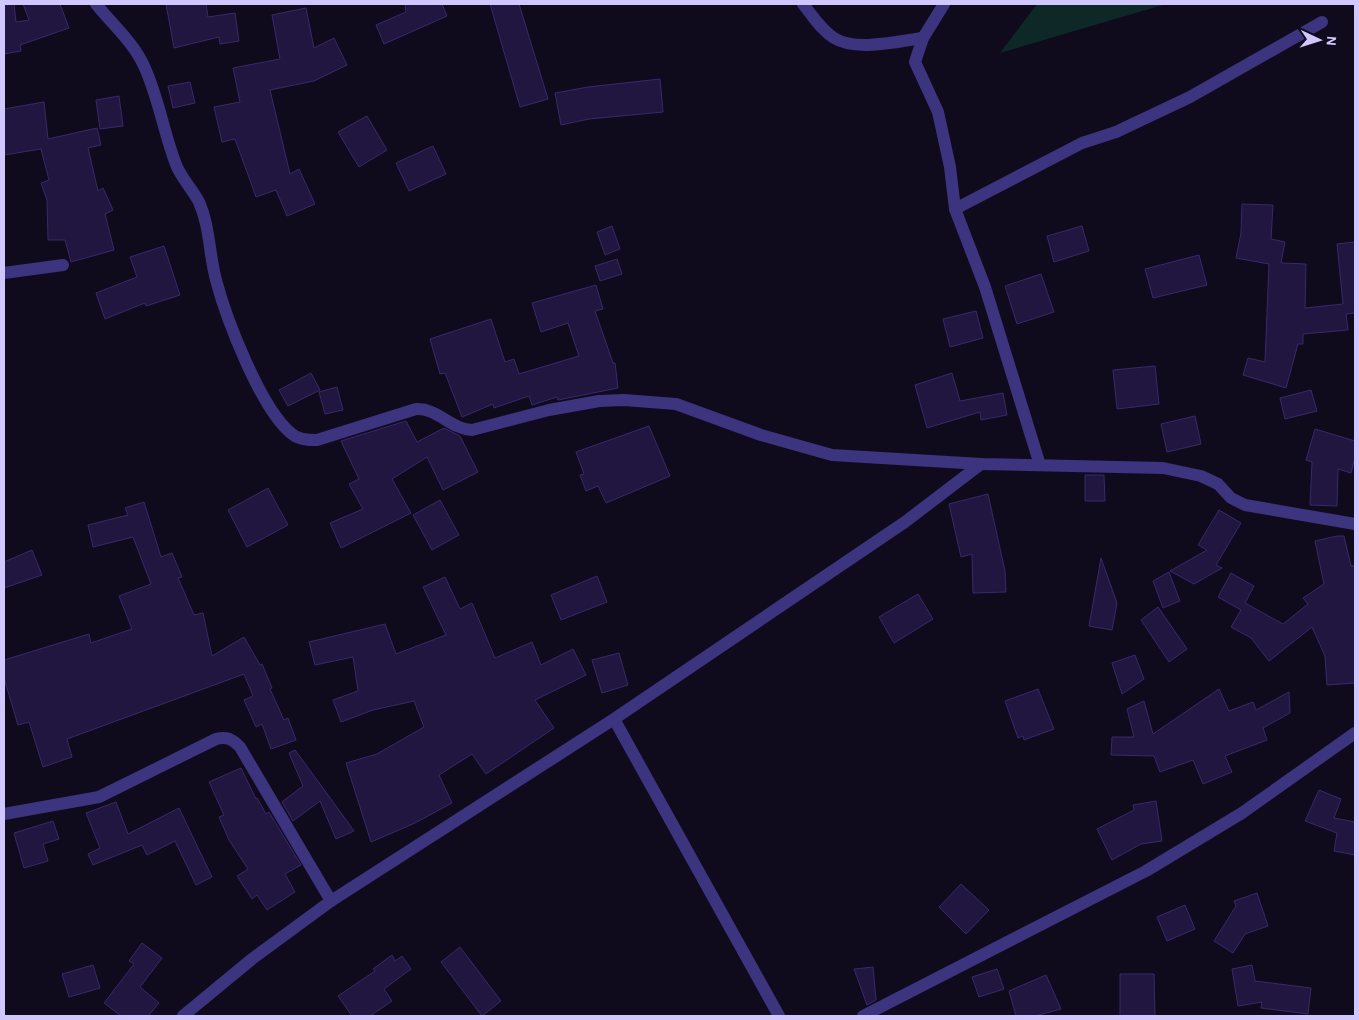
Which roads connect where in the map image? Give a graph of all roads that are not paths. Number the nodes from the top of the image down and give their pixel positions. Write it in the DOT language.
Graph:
graph roads {
  1 [pos="96,4"];
  2 [pos="803,4"];
  3 [pos="944,4"];
  4 [pos="1322,22"];
  5 [pos="923,38"];
  6 [pos="955,209"];
  7 [pos="63,265"];
  8 [pos="4,273"];
  9 [pos="981,464"];
  10 [pos="1040,465"];
  11 [pos="1355,524"];
  12 [pos="614,719"];
  13 [pos="1355,733"];
  14 [pos="4,814"];
  15 [pos="331,902"];
  16 [pos="184,1016"];
  17 [pos="779,1016"];
  18 [pos="863,1016"];
  1 -- 9 [label="street"];
  2 -- 5 [label="street"];
  3 -- 5 [label="street"];
  4 -- 6 [label="street"];
  5 -- 6 [label="street"];
  6 -- 10 [label="street"];
  7 -- 8 [label="street"];
  9 -- 10 [label="street"];
  9 -- 12 [label="street"];
  10 -- 11 [label="street"];
  12 -- 15 [label="street"];
  12 -- 17 [label="street"];
  13 -- 18 [label="street"];
  14 -- 15 [label="street"];
  15 -- 16 [label="street"];
}
